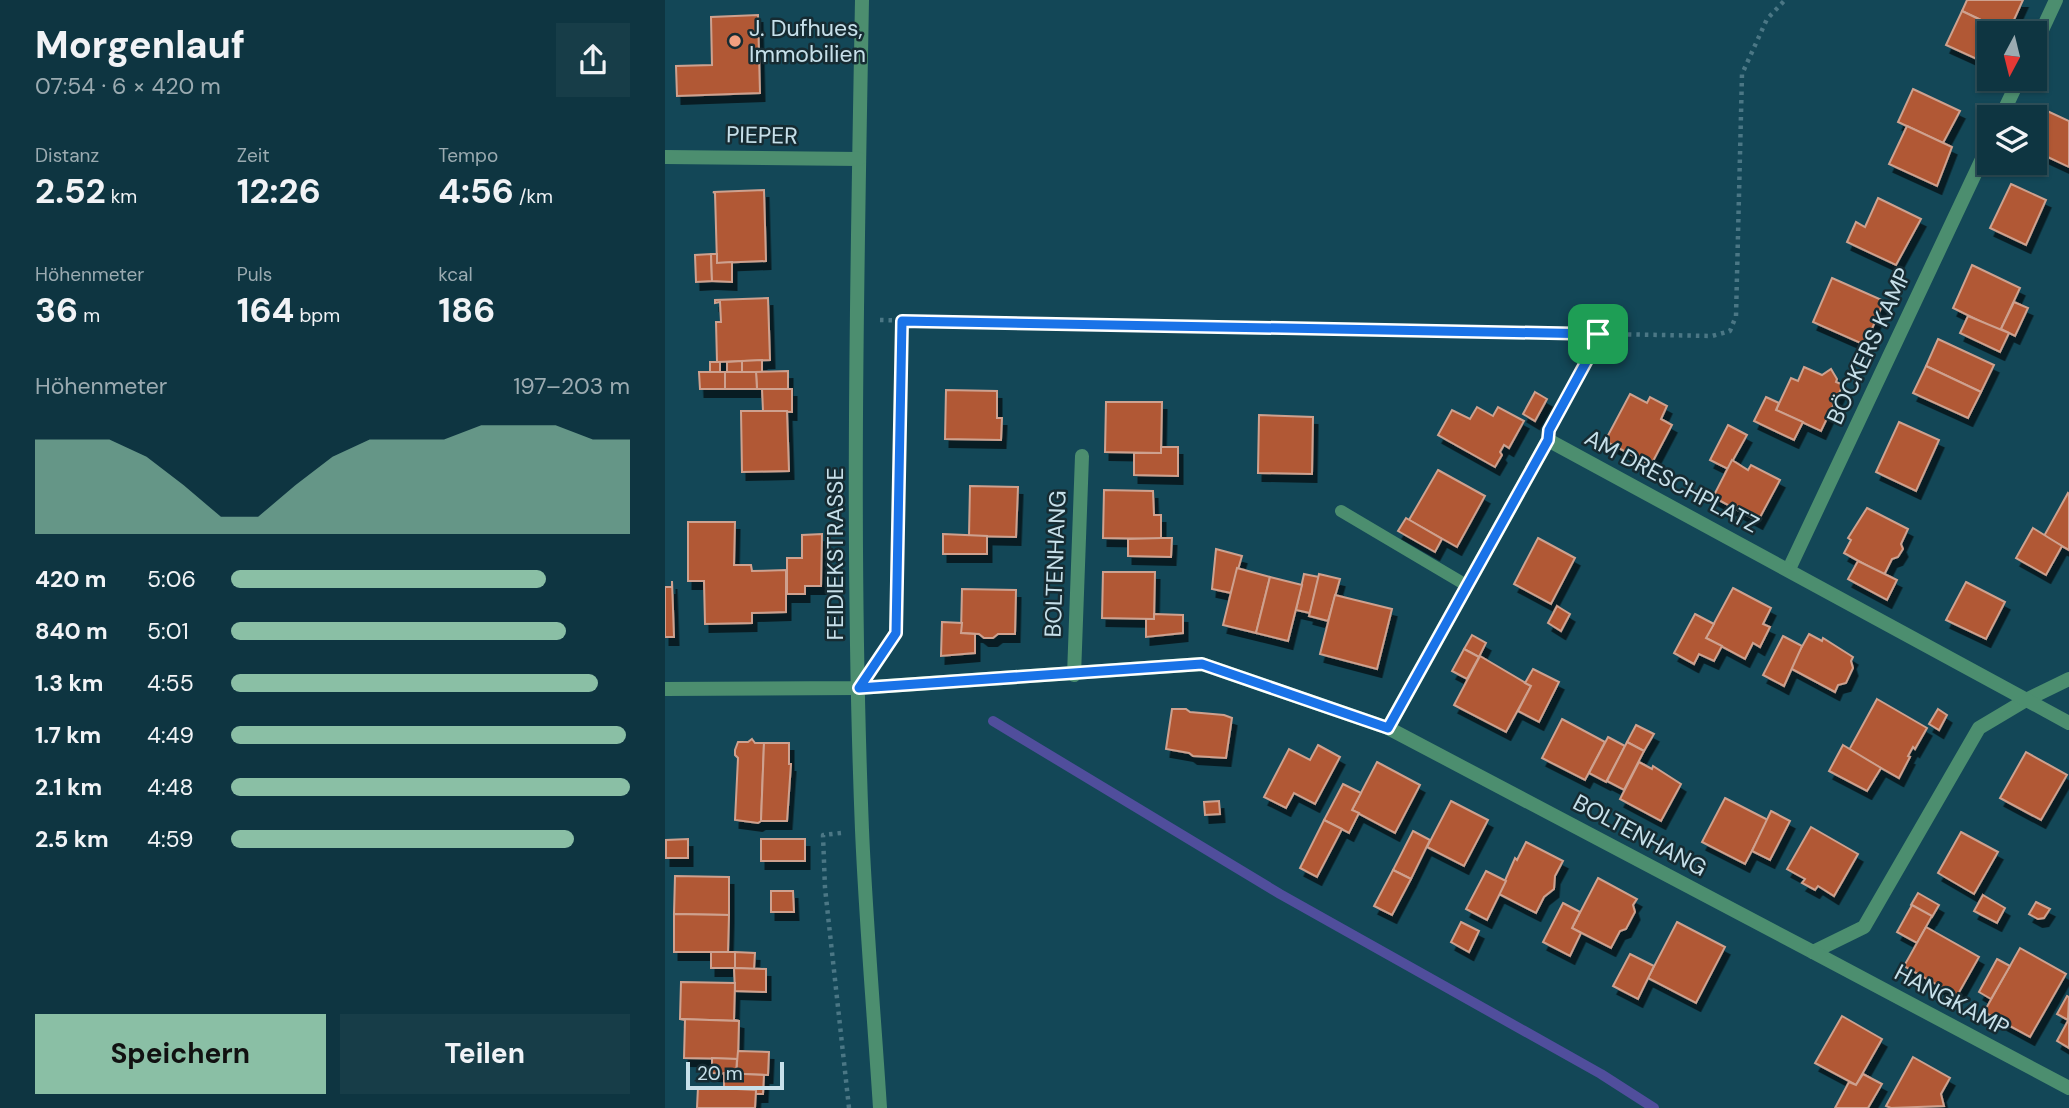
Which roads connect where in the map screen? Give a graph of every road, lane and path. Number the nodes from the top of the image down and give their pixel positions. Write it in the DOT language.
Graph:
graph roads {
  1 [pos="862,0"];
  2 [pos="1785,0"];
  3 [pos="2056,0"];
  4 [pos="2046,21"];
  5 [pos="665,157"];
  6 [pos="859,159"];
  7 [pos="1977,170"];
  8 [pos="1598,334"];
  9 [pos="1548,440"];
  10 [pos="1082,456"];
  11 [pos="1341,511"];
  12 [pos="1789,569"];
  13 [pos="1466,585"];
  14 [pos="1074,675"];
  15 [pos="2069,679"];
  16 [pos="859,688"];
  17 [pos="665,689"];
  18 [pos="2026,700"];
  19 [pos="2069,723"];
  20 [pos="1388,728"];
  21 [pos="862,831"];
  22 [pos="1814,953"];
  23 [pos="2069,1088"];
  24 [pos="849,1108"];
  25 [pos="880,1108"];
  1 -- 6 [label="street, FEIDIEKSTRASSE"];
  2 -- 8 [label="path"];
  3 -- 4 [label="street"];
  5 -- 6 [label="street, PIEPER"];
  6 -- 16 [label="street, FEIDIEKSTRASSE"];
  7 -- 12 [label="street, BÖCKERS KAMP"];
  8 -- 9 [label="path"];
  8 -- 16 [label="path"];
  9 -- 12 [label="street, AM DRESCHPLATZ"];
  9 -- 13 [label="street, AM DRESCHPLATZ"];
  10 -- 14 [label="street, BOLTENHANG"];
  11 -- 13 [label="lane"];
  12 -- 18 [label="street, AM DRESCHPLATZ"];
  13 -- 20 [label="street, AM DRESCHPLATZ"];
  14 -- 16 [label="street, BOLTENHANG"];
  14 -- 20 [label="street, BOLTENHANG"];
  15 -- 18 [label="street"];
  16 -- 17 [label="street, BOLTENHANG"];
  16 -- 21 [label="street, FEIDIEKSTRASSE"];
  18 -- 19 [label="street, AM DRESCHPLATZ"];
  18 -- 22 [label="street"];
  20 -- 22 [label="street, BOLTENHANG"];
  21 -- 24 [label="path"];
  21 -- 25 [label="street, FEIDIEKSTRASSE"];
  22 -- 23 [label="street, HANGKAMP"];
}
